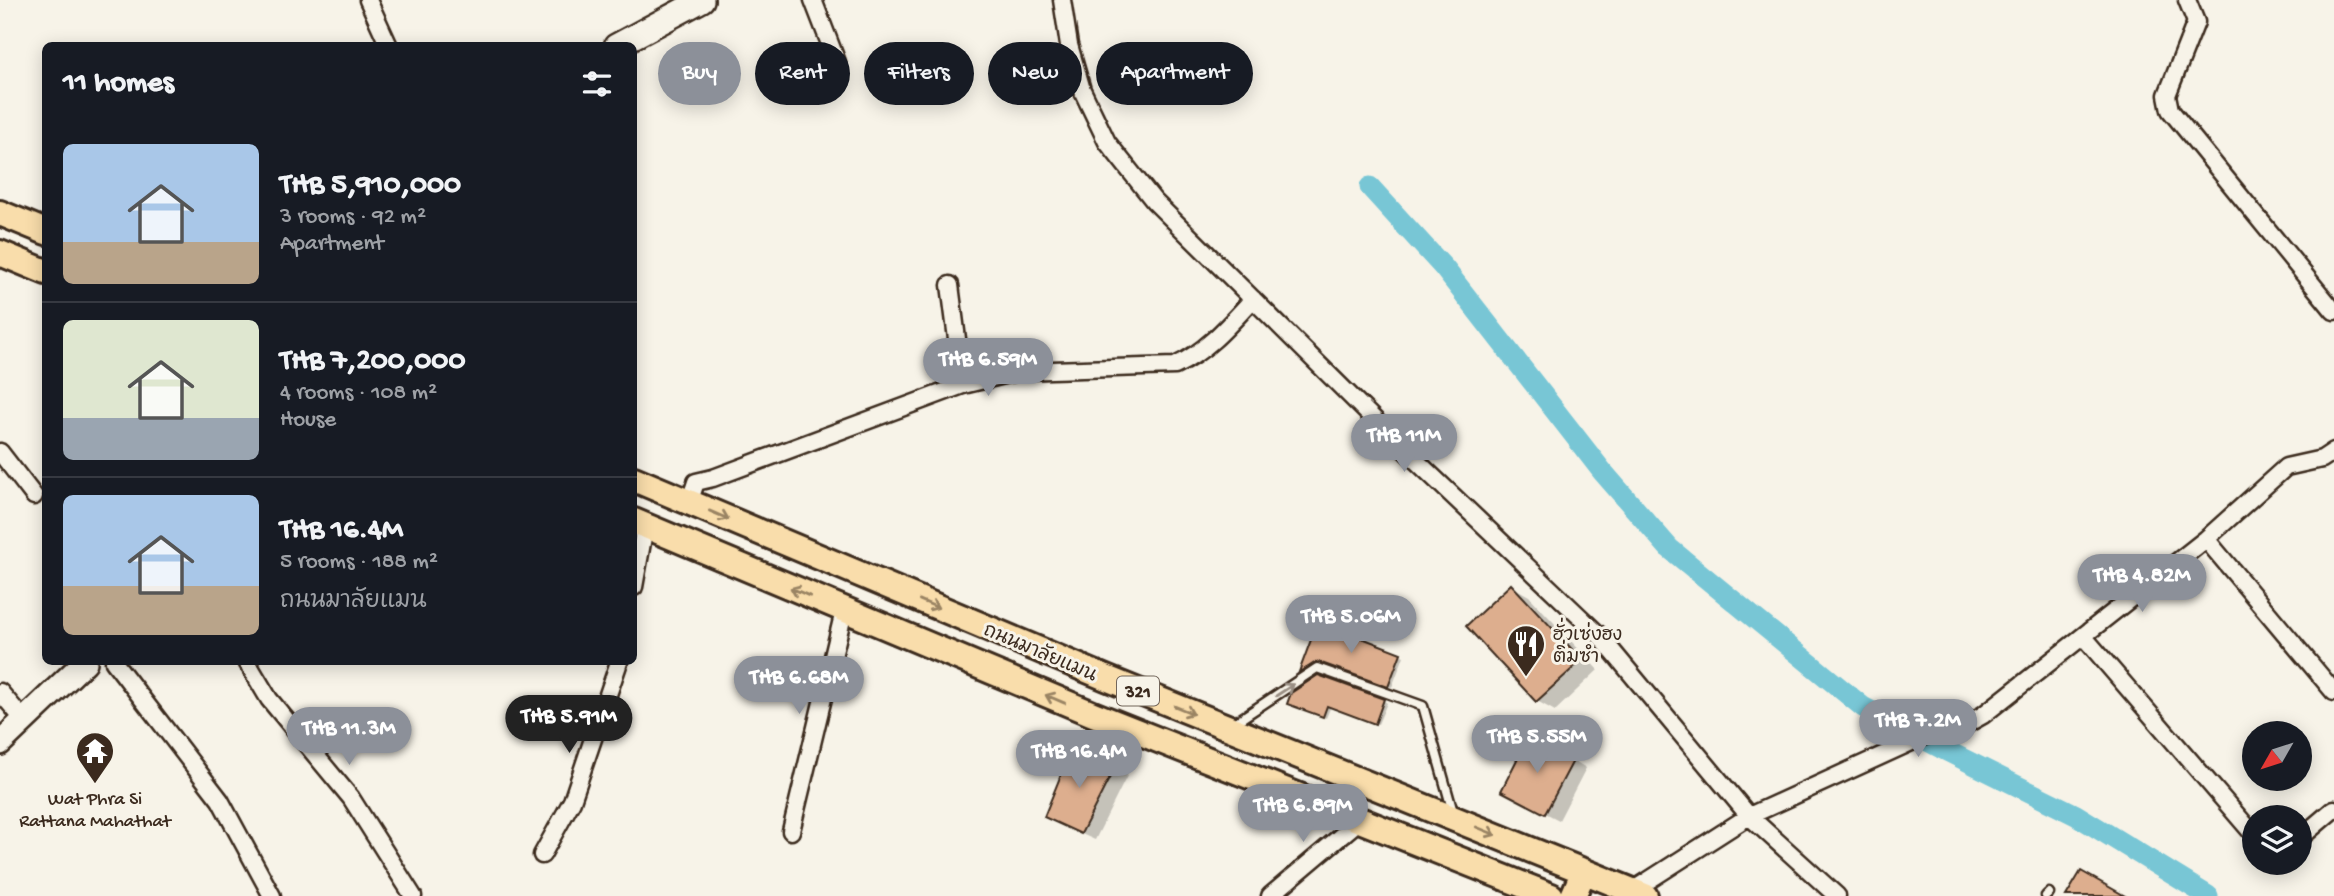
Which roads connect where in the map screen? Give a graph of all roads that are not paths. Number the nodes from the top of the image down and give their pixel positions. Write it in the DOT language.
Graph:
graph roads {
  1 [pos="368,0"];
  2 [pos="702,0"];
  3 [pos="813,0"];
  4 [pos="1062,0"];
  5 [pos="2187,0"];
  6 [pos="387,42"];
  7 [pos="623,42"];
  8 [pos="829,42"];
  9 [pos="0,213"];
  10 [pos="42,230"];
  11 [pos="0,253"];
  12 [pos="42,270"];
  13 [pos="950,285"];
  14 [pos="1252,299"];
  15 [pos="2334,311"];
  16 [pos="963,386"];
  17 [pos="2334,450"];
  18 [pos="0,452"];
  19 [pos="637,481"];
  20 [pos="34,496"];
  21 [pos="689,503"];
  22 [pos="639,523"];
  23 [pos="2207,539"];
  24 [pos="637,549"];
  25 [pos="844,611"];
  26 [pos="2083,636"];
  27 [pos="82,665"];
  28 [pos="116,665"];
  29 [pos="249,665"];
  30 [pos="618,665"];
  31 [pos="1106,678"];
  32 [pos="0,692"];
  33 [pos="2334,692"];
  34 [pos="1093,714"];
  35 [pos="24,720"];
  36 [pos="1228,727"];
  37 [pos="0,743"];
  38 [pos="2334,809"];
  39 [pos="1749,816"];
  40 [pos="1455,819"];
  41 [pos="1360,820"];
  42 [pos="2242,821"];
  43 [pos="2312,828"];
  44 [pos="790,831"];
  45 [pos="542,855"];
  46 [pos="1584,871"];
  47 [pos="1639,894"];
  48 [pos="272,896"];
  49 [pos="413,896"];
  50 [pos="1270,896"];
  51 [pos="1551,896"];
  52 [pos="1573,896"];
  53 [pos="1837,896"];
  1 -- 6 [label="street"];
  2 -- 7 [label="main road"];
  3 -- 8 [label="street"];
  4 -- 14 [label="street"];
  5 -- 15 [label="street"];
  9 -- 10 [label="main road"];
  11 -- 12 [label="main road"];
  13 -- 16 [label="street"];
  14 -- 16 [label="street"];
  14 -- 39 [label="street"];
  16 -- 21 [label="street"];
  17 -- 23 [label="street"];
  18 -- 20 [label="street"];
  19 -- 21 [label="main road, ถนนมาลัยแมน / 321"];
  21 -- 31 [label="main road, ถนนมาลัยแมน / 321, one-way"];
  22 -- 24 [label="street"];
  25 -- 22 [label="main road, ถนนมาลัยแมน / 321, one-way"];
  23 -- 26 [label="street"];
  23 -- 33 [label="street"];
  34 -- 25 [label="main road, ถนนมาลัยแมน / 321, one-way"];
  25 -- 44 [label="street"];
  26 -- 39 [label="street"];
  26 -- 42 [label="street"];
  27 -- 35 [label="main road"];
  28 -- 48 [label="street"];
  29 -- 49 [label="street"];
  30 -- 45 [label="street"];
  31 -- 34 [label="main road"];
  31 -- 36 [label="main road, ถนนมาลัยแมน / 321, one-way"];
  32 -- 35 [label="street"];
  34 -- 41 [label="main road, ถนนมาลัยแมน / 321"];
  35 -- 37 [label="main road"];
  36 -- 40 [label="main road, ถนนมาลัยแมน / 321"];
  36 -- 40 [label="lane, one-way"];
  38 -- 43 [label="street"];
  39 -- 47 [label="street"];
  39 -- 53 [label="street"];
  40 -- 46 [label="main road, ถนนมาลัยแมน / 321, one-way"];
  41 -- 50 [label="street"];
  41 -- 51 [label="main road, ถนนมาลัยแมน / 321"];
  46 -- 47 [label="main road, ถนนมาลัยแมน / 321"];
  46 -- 52 [label="main road"];
}
